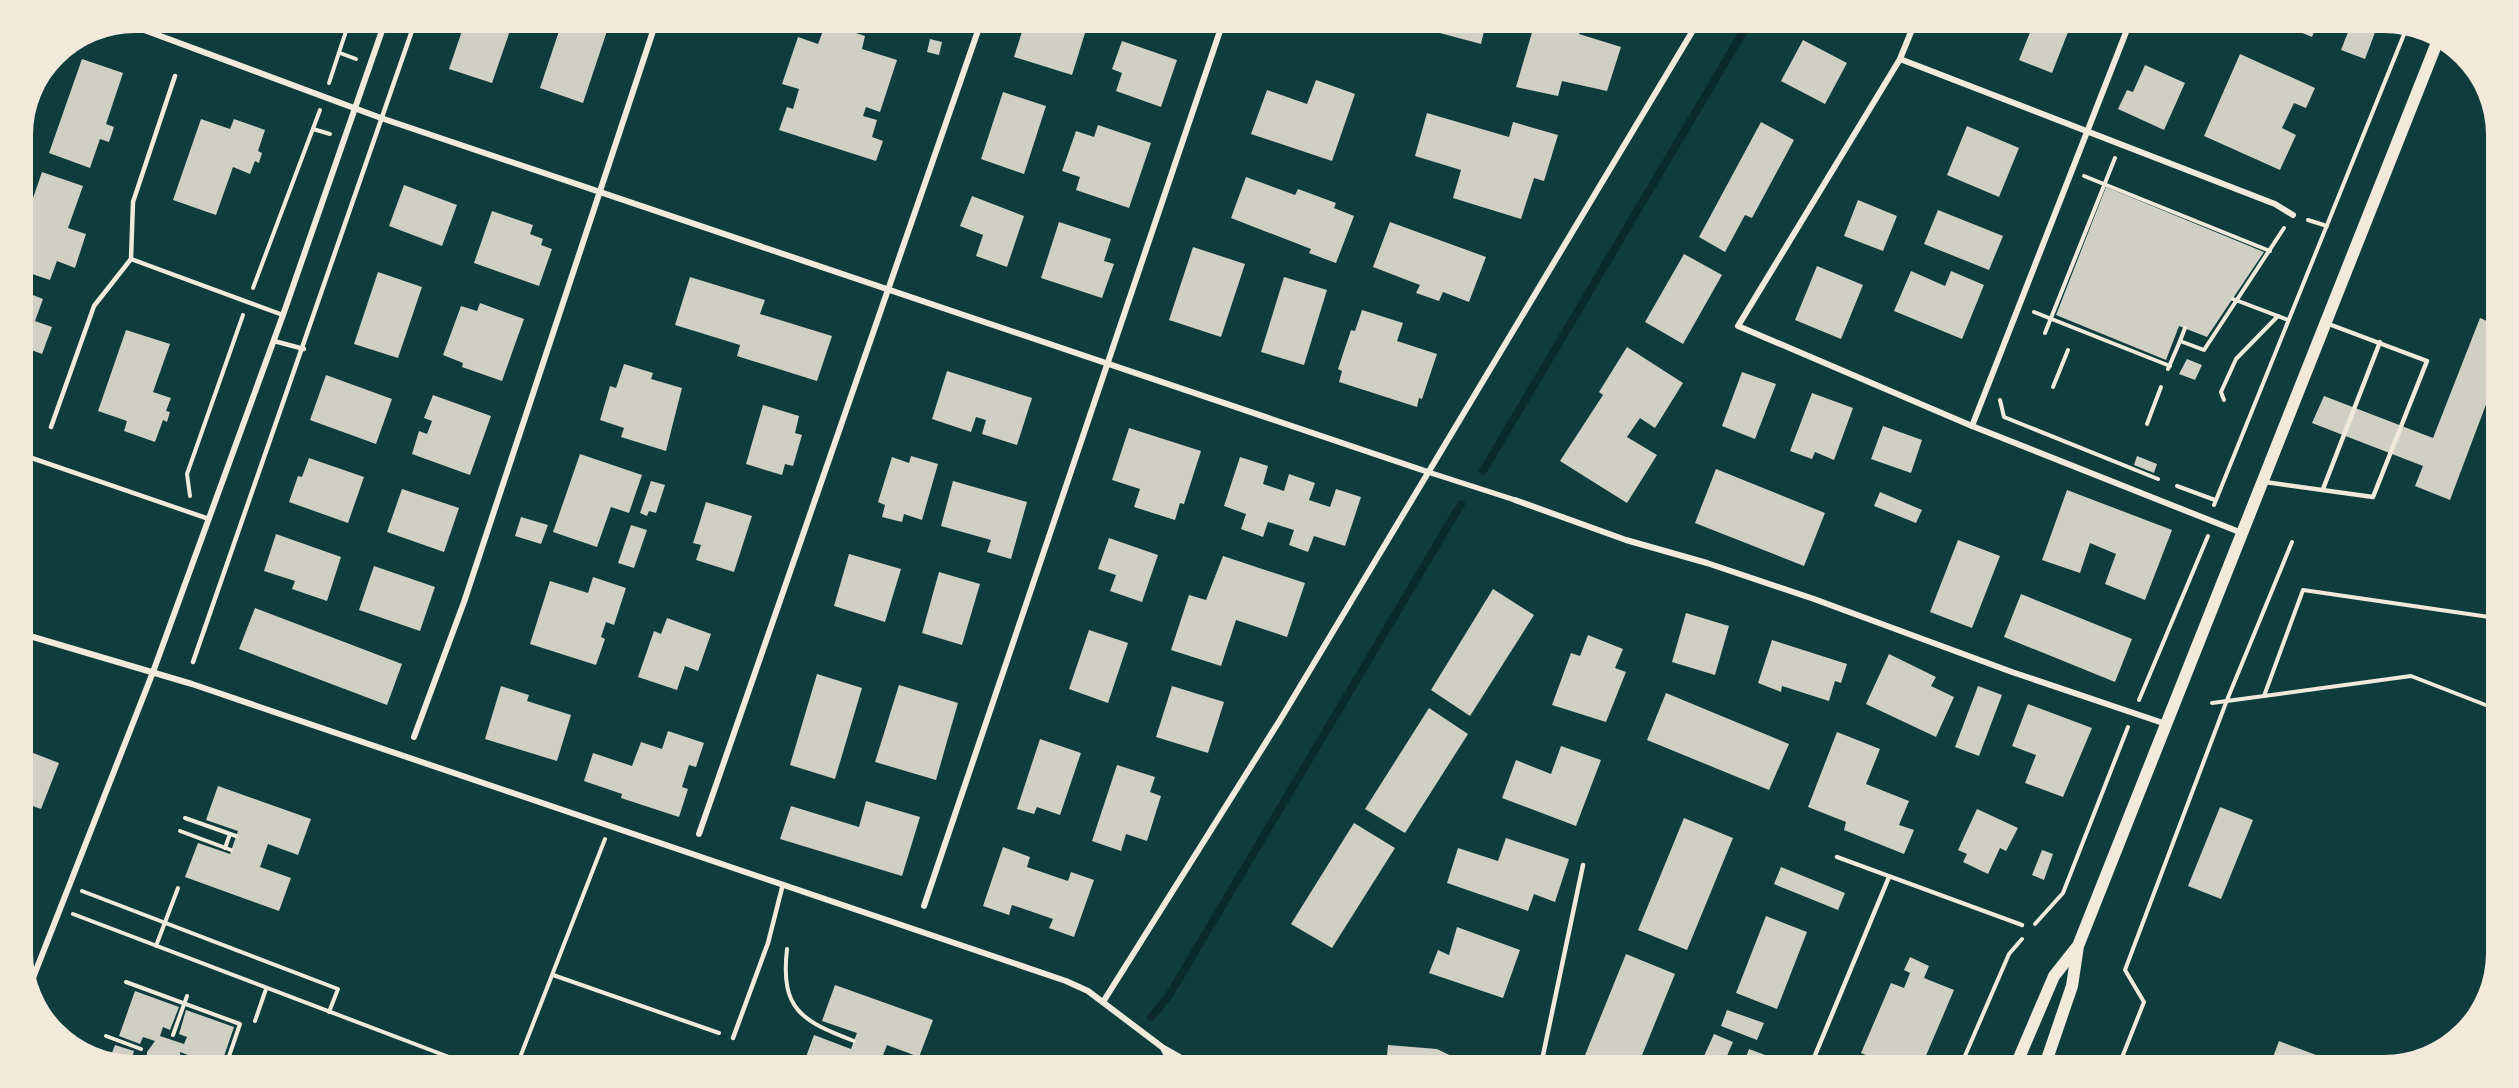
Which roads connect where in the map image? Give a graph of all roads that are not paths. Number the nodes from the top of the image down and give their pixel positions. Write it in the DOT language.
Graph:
graph roads {
  1 [pos="153,33"];
  2 [pos="381,33"];
  3 [pos="411,33"];
  4 [pos="652,33"];
  5 [pos="977,33"];
  6 [pos="1219,33"];
  7 [pos="1691,33"];
  8 [pos="1911,33"];
  9 [pos="2126,33"];
  10 [pos="2435,47"];
  11 [pos="1900,59"];
  12 [pos="175,76"];
  13 [pos="356,109"];
  14 [pos="381,118"];
  15 [pos="2088,132"];
  16 [pos="599,192"];
  17 [pos="2293,215"];
  18 [pos="130,259"];
  19 [pos="890,290"];
  20 [pos="283,315"];
  21 [pos="2326,323"];
  22 [pos="274,341"];
  23 [pos="2380,342"];
  24 [pos="304,349"];
  25 [pos="1108,363"];
  26 [pos="1972,426"];
  27 [pos="51,427"];
  28 [pos="33,458"];
  29 [pos="1428,472"];
  30 [pos="2265,482"];
  31 [pos="2323,489"];
  32 [pos="1515,500"];
  33 [pos="209,519"];
  34 [pos="2242,533"];
  35 [pos="33,637"];
  36 [pos="193,662"];
  37 [pos="153,672"];
  38 [pos="2167,724"];
  39 [pos="414,737"];
  40 [pos="699,834"];
  41 [pos="1837,857"];
  42 [pos="1582,865"];
  43 [pos="1888,877"];
  44 [pos="783,884"];
  45 [pos="924,906"];
  46 [pos="2022,925"];
  47 [pos="2078,946"];
  48 [pos="35,973"];
  49 [pos="1103,1002"];
  50 [pos="734,1038"];
  51 [pos="1162,1047"];
  52 [pos="1166,1055"];
  53 [pos="1176,1055"];
  54 [pos="1543,1055"];
  55 [pos="1815,1055"];
  56 [pos="2020,1055"];
  57 [pos="2048,1055"];
  1 -- 13 [label="street"];
  2 -- 13 [label="street"];
  3 -- 14 [label="lane"];
  4 -- 16 [label="street"];
  5 -- 19 [label="street"];
  6 -- 25 [label="street"];
  7 -- 29 [label="street"];
  8 -- 11 [label="street"];
  9 -- 15 [label="street"];
  10 -- 21 [label="main road"];
  11 -- 15 [label="street"];
  11 -- 26 [label="street"];
  12 -- 18 [label="lane"];
  13 -- 14 [label="street"];
  13 -- 20 [label="street"];
  14 -- 16 [label="street"];
  14 -- 24 [label="lane"];
  15 -- 17 [label="street"];
  15 -- 26 [label="street"];
  16 -- 19 [label="street"];
  16 -- 39 [label="street"];
  18 -- 20 [label="lane"];
  18 -- 27 [label="lane"];
  19 -- 25 [label="street"];
  19 -- 40 [label="street"];
  20 -- 22 [label="street"];
  21 -- 23 [label="lane"];
  21 -- 30 [label="main road"];
  22 -- 24 [label="lane"];
  22 -- 33 [label="street"];
  23 -- 31 [label="lane"];
  23 -- 31 [label="lane"];
  24 -- 36 [label="lane"];
  25 -- 29 [label="street"];
  25 -- 45 [label="street"];
  26 -- 34 [label="street"];
  28 -- 33 [label="lane"];
  29 -- 32 [label="street"];
  29 -- 49 [label="street"];
  30 -- 31 [label="lane"];
  30 -- 34 [label="main road"];
  32 -- 38 [label="street"];
  33 -- 37 [label="street"];
  34 -- 38 [label="main road"];
  35 -- 37 [label="street"];
  37 -- 44 [label="street"];
  37 -- 48 [label="street"];
  38 -- 47 [label="main road"];
  41 -- 43 [label="lane"];
  42 -- 54 [label="lane"];
  43 -- 46 [label="lane"];
  43 -- 55 [label="lane"];
  44 -- 49 [label="street"];
  44 -- 50 [label="lane"];
  47 -- 56 [label="main road"];
  47 -- 57 [label="main road"];
  49 -- 51 [label="street"];
  51 -- 52 [label="street"];
  51 -- 53 [label="street"];
}
